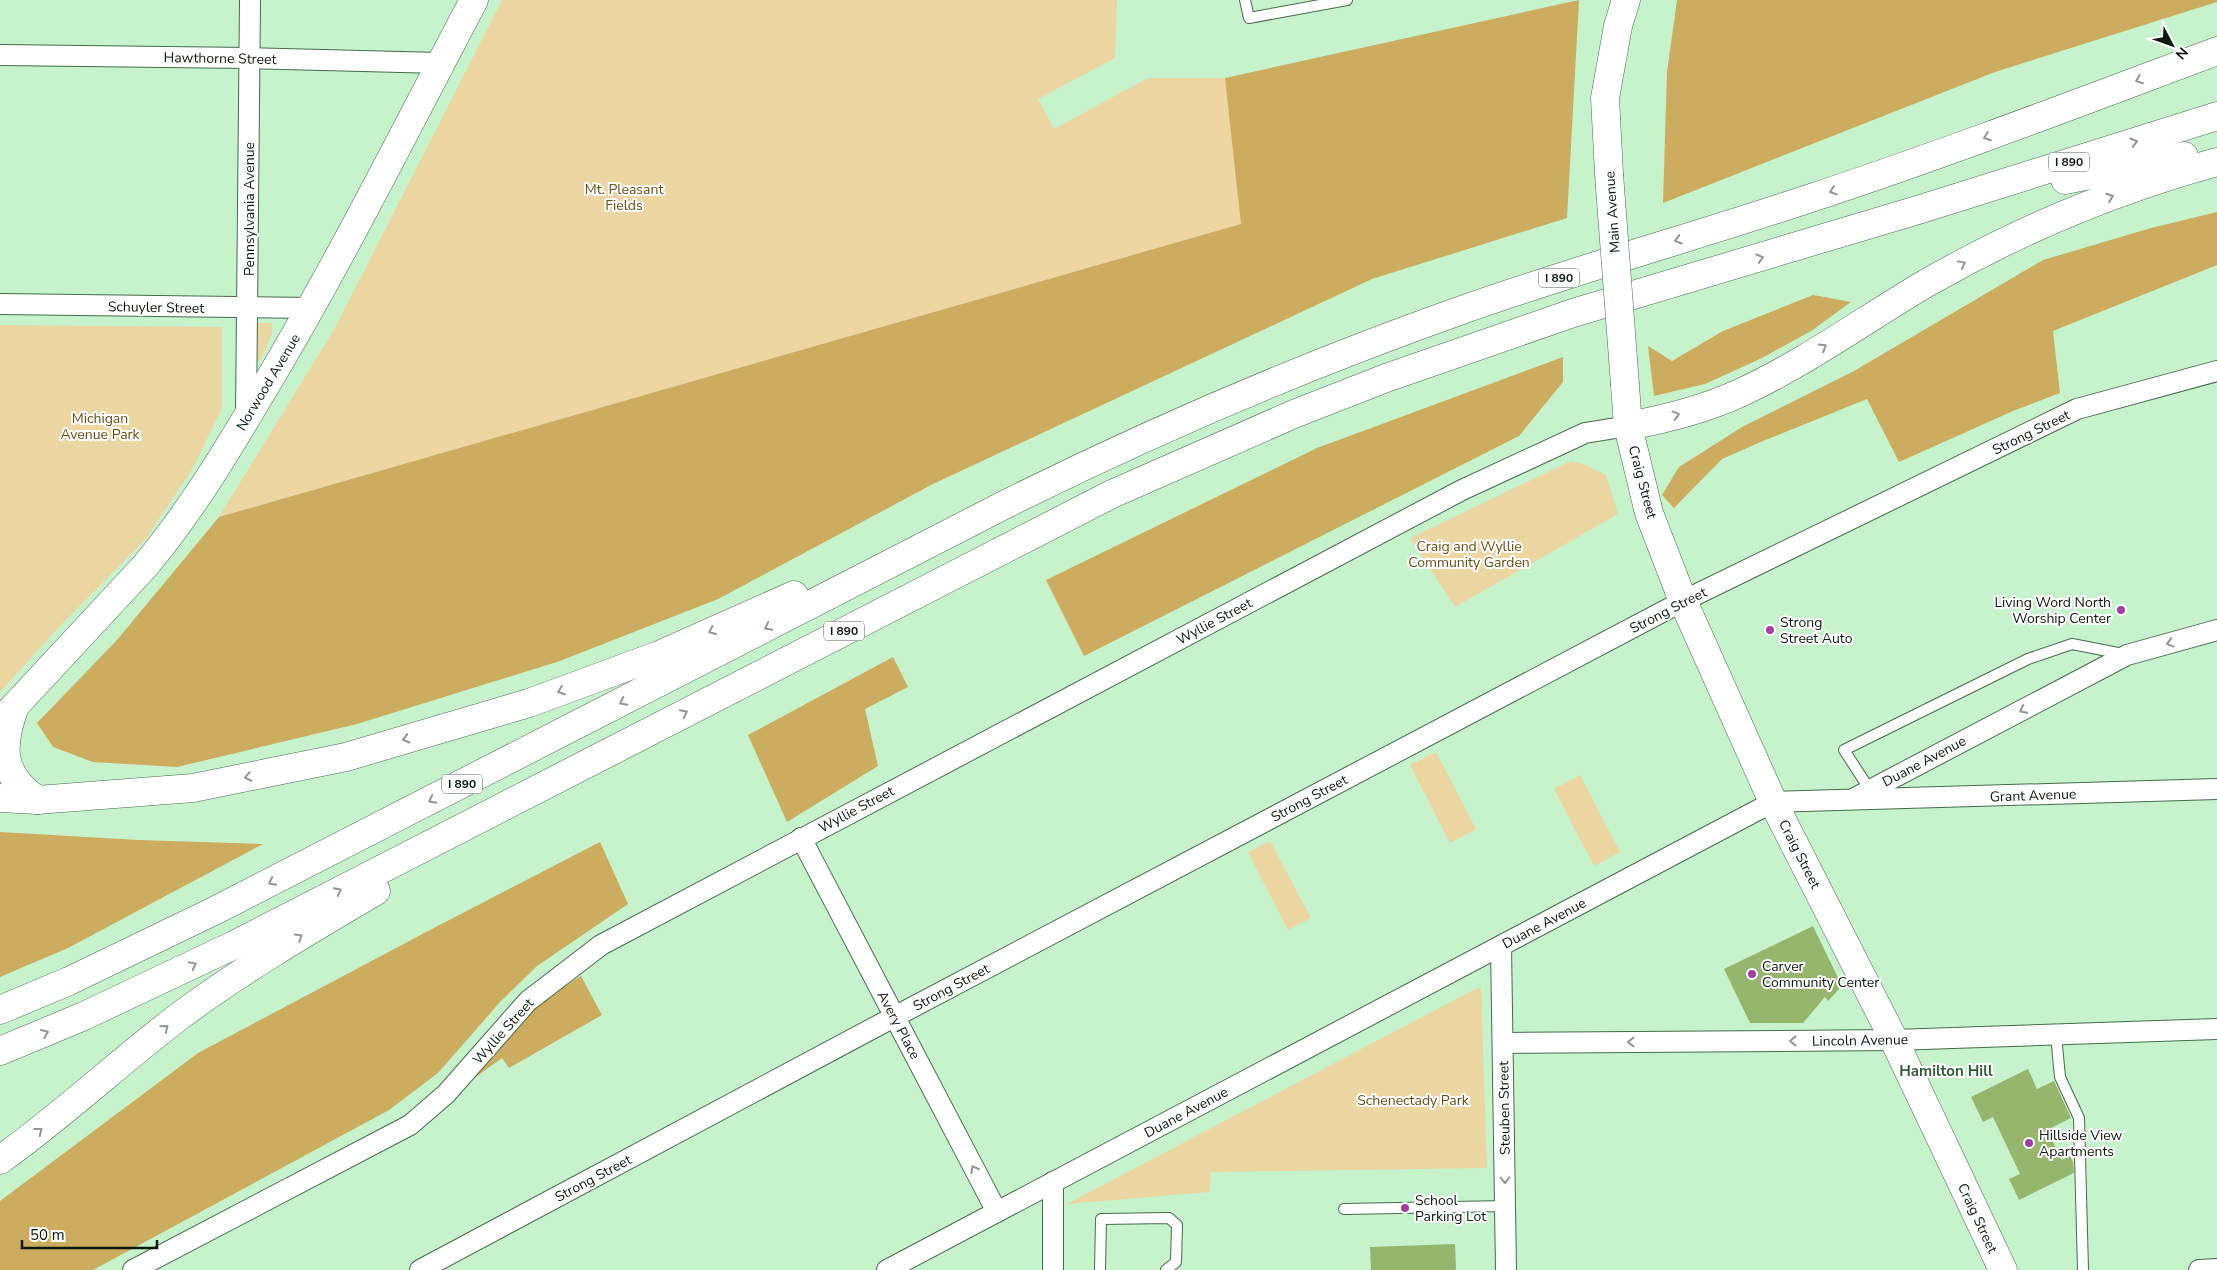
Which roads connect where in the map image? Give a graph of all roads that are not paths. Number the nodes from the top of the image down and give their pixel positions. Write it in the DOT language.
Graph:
graph roads {
  1 [pos="250,0"];
  2 [pos="474,0"];
  3 [pos="1245,0"];
  4 [pos="1347,0"];
  5 [pos="1626,0"];
  6 [pos="2217,50"];
  7 [pos="0,55"];
  8 [pos="250,58"];
  9 [pos="440,64"];
  10 [pos="2217,116"];
  11 [pos="2217,149"];
  12 [pos="2217,162"];
  13 [pos="1921,209"];
  14 [pos="0,304"];
  15 [pos="248,308"];
  16 [pos="312,308"];
  17 [pos="2217,371"];
  18 [pos="246,418"];
  19 [pos="1628,426"];
  20 [pos="920,548"];
  21 [pos="1683,601"];
  22 [pos="2217,630"];
  23 [pos="2127,655"];
  24 [pos="7,714"];
  25 [pos="655,728"];
  26 [pos="2217,789"];
  27 [pos="1870,790"];
  28 [pos="0,798"];
  29 [pos="37,800"];
  30 [pos="1849,801"];
  31 [pos="1773,802"];
  32 [pos="801,838"];
  33 [pos="1502,946"];
  34 [pos="0,1010"];
  35 [pos="894,1017"];
  36 [pos="2217,1029"];
  37 [pos="2056,1034"];
  38 [pos="1894,1040"];
  39 [pos="1504,1043"];
  40 [pos="0,1051"];
  41 [pos="0,1160"];
  42 [pos="1053,1182"];
  43 [pos="1506,1206"];
  44 [pos="1344,1209"];
  45 [pos="996,1212"];
  46 [pos="133,1270"];
  47 [pos="420,1270"];
  48 [pos="887,1270"];
  49 [pos="1052,1270"];
  50 [pos="1100,1270"];
  51 [pos="1166,1270"];
  52 [pos="1506,1270"];
  53 [pos="2002,1270"];
  54 [pos="2083,1270"];
  55 [pos="2199,1270"];
  56 [pos="2217,1270"];
  1 -- 8 [label="street, Pennsylvania Avenue"];
  2 -- 9 [label="main road, Norwood Avenue"];
  3 -- 4 [label="lane"];
  5 -- 19 [label="main road, Main Avenue, bridge"];
  6 -- 20 [label="main road, I 890, one-way"];
  7 -- 8 [label="street, Hawthorne Street"];
  8 -- 9 [label="street, Hawthorne Street"];
  8 -- 15 [label="street, Pennsylvania Avenue"];
  9 -- 16 [label="main road, Norwood Avenue"];
  13 -- 10 [label="main road, I 890, one-way"];
  11 -- 13 [label="main road"];
  19 -- 12 [label="main road, one-way"];
  25 -- 13 [label="main road, I 890, one-way"];
  14 -- 15 [label="street, Schuyler Street"];
  15 -- 16 [label="street, Schuyler Street"];
  15 -- 18 [label="street, Pennsylvania Avenue"];
  16 -- 18 [label="main road, Norwood Avenue"];
  17 -- 21 [label="street, Strong Street"];
  18 -- 24 [label="main road, Norwood Avenue"];
  19 -- 21 [label="main road, Craig Street"];
  19 -- 32 [label="street, Wyllie Street"];
  20 -- 29 [label="main road, one-way"];
  20 -- 34 [label="main road, I 890, one-way"];
  21 -- 31 [label="main road, Craig Street"];
  21 -- 35 [label="street, Strong Street"];
  22 -- 23 [label="street, Duane Avenue, one-way"];
  23 -- 27 [label="street, Duane Avenue, one-way"];
  23 -- 27 [label="lane"];
  24 -- 29 [label="main road, Norwood Avenue"];
  40 -- 25 [label="main road, I 890, one-way"];
  41 -- 25 [label="main road, one-way"];
  26 -- 30 [label="street, Grant Avenue"];
  27 -- 30 [label="street, Duane Avenue"];
  28 -- 29 [label="main road"];
  30 -- 31 [label="street, Duane Avenue"];
  31 -- 33 [label="street, Duane Avenue"];
  31 -- 38 [label="main road, Craig Street"];
  32 -- 35 [label="street, Avery Place"];
  32 -- 46 [label="street, Wyllie Street"];
  33 -- 39 [label="street, Steuben Street"];
  33 -- 42 [label="street, Duane Avenue"];
  45 -- 35 [label="street, Avery Place, one-way"];
  35 -- 47 [label="street, Strong Street"];
  36 -- 37 [label="street, Lincoln Avenue"];
  37 -- 38 [label="street, Lincoln Avenue"];
  37 -- 54 [label="lane"];
  38 -- 39 [label="street, Lincoln Avenue, one-way"];
  38 -- 53 [label="main road, Craig Street"];
  39 -- 43 [label="street, Steuben Street, one-way"];
  42 -- 45 [label="street, Duane Avenue"];
  42 -- 49 [label="street"];
  43 -- 44 [label="lane"];
  43 -- 52 [label="street, Steuben Street"];
  45 -- 48 [label="street, Duane Avenue"];
  50 -- 51 [label="lane"];
  55 -- 56 [label="street"];
}
